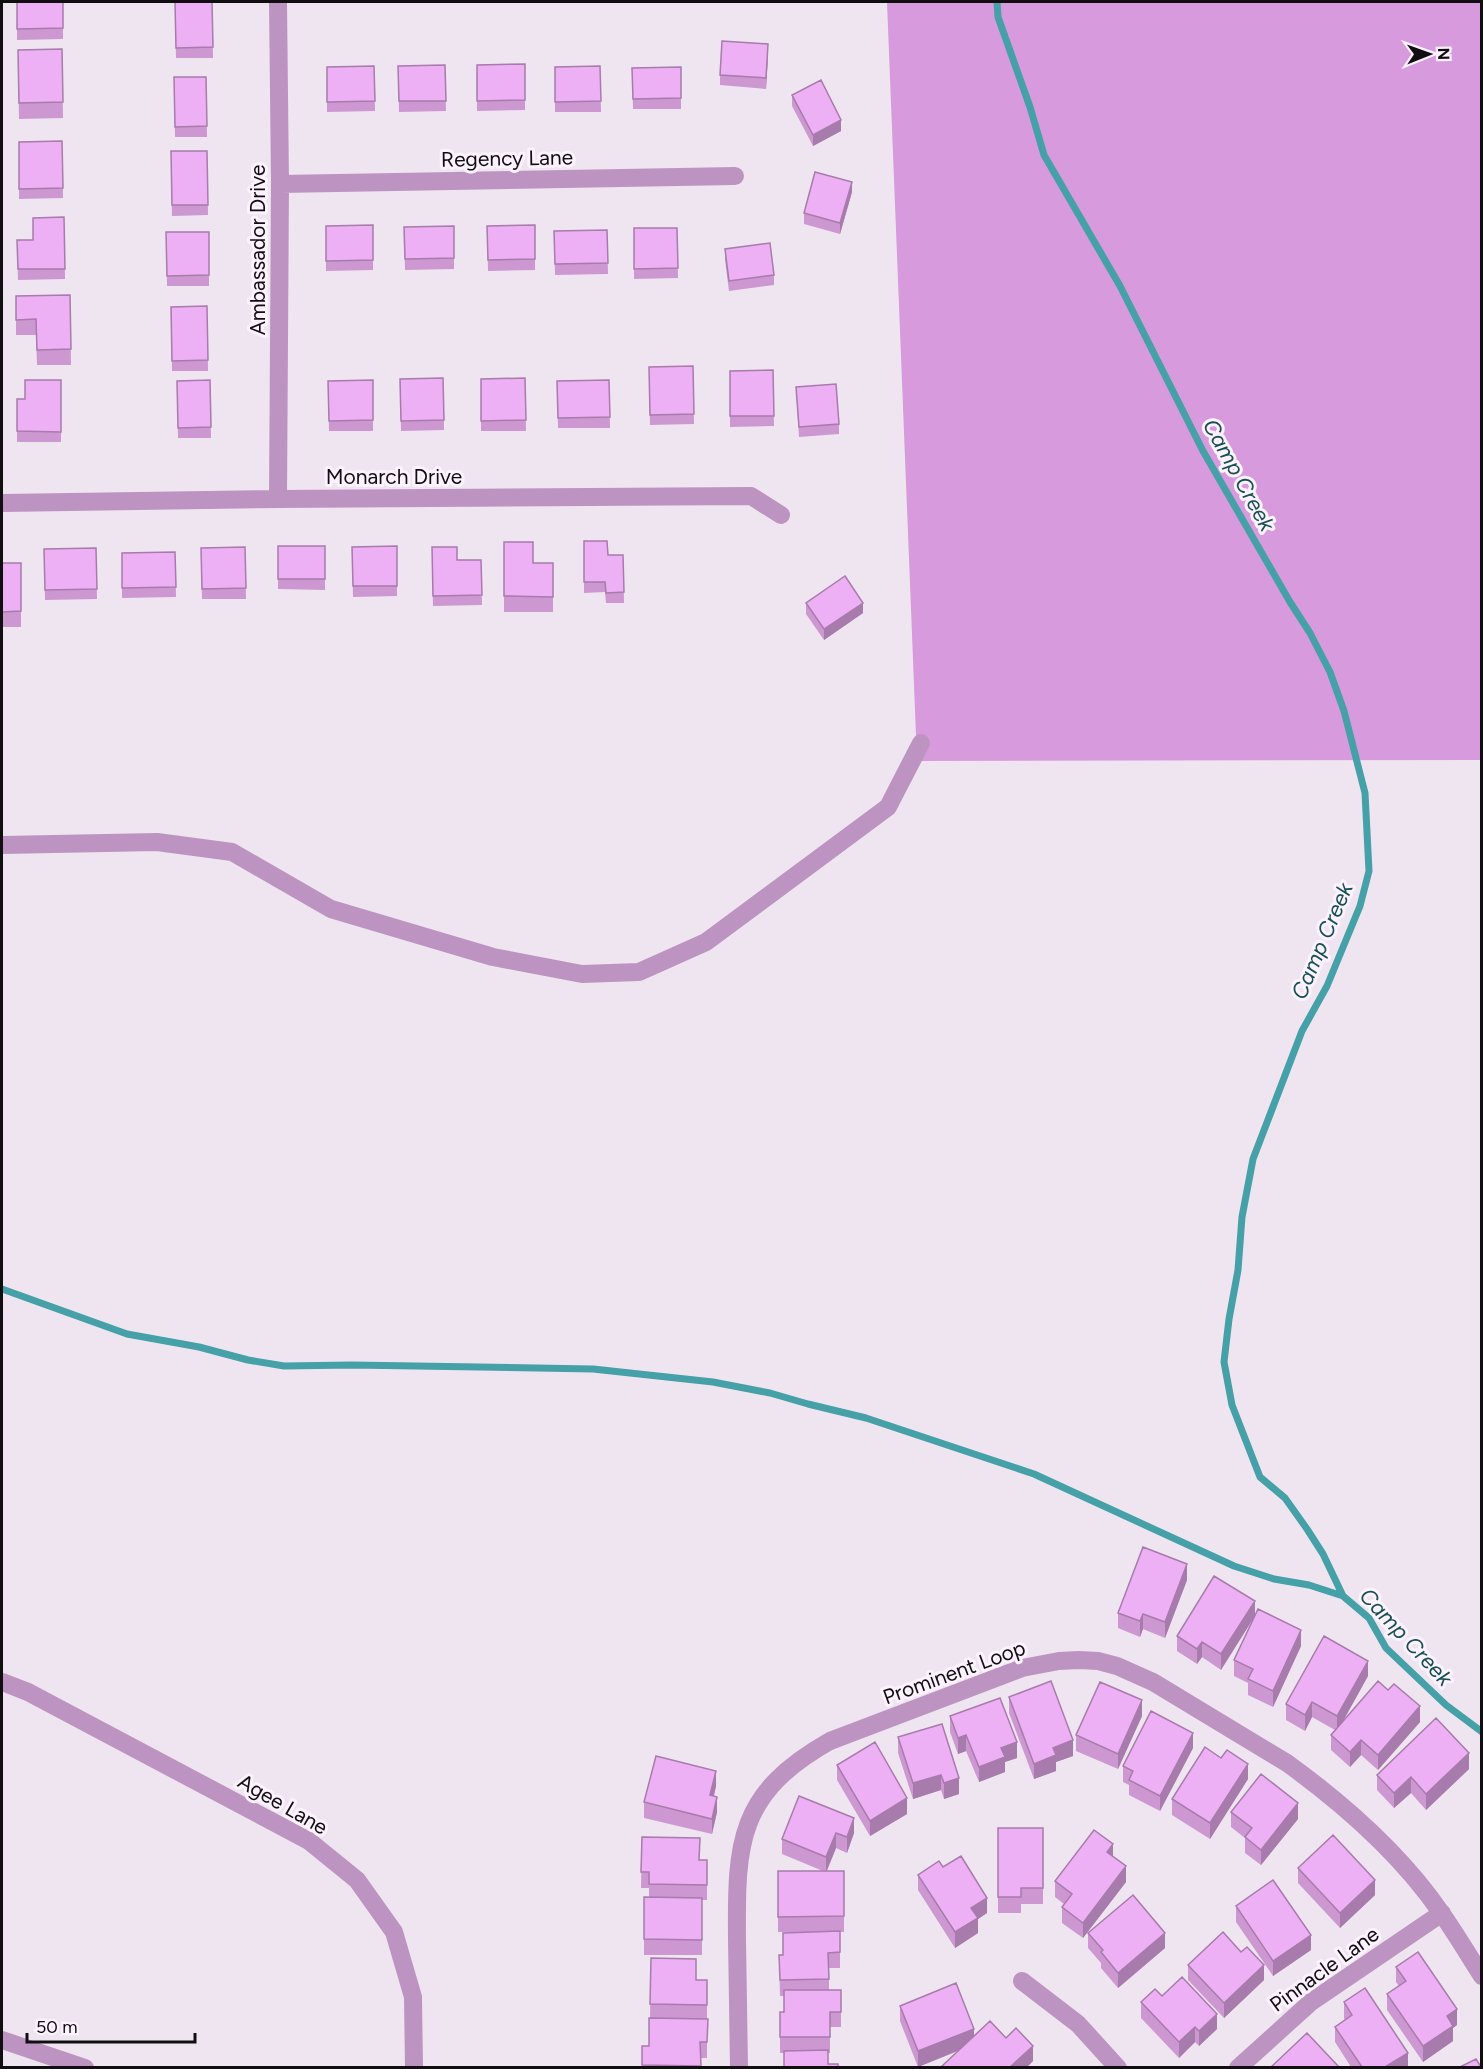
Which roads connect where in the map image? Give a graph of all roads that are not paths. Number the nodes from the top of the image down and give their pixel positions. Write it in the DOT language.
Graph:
graph roads {
  1 [pos="278,2"];
  2 [pos="735,176"];
  3 [pos="280,184"];
  4 [pos="278,499"];
  5 [pos="2,503"];
  6 [pos="781,515"];
  7 [pos="921,742"];
  8 [pos="2,845"];
  9 [pos="2,1682"];
  10 [pos="1442,1913"];
  11 [pos="1482,1976"];
  12 [pos="1023,1981"];
  13 [pos="2,2040"];
  14 [pos="85,2067"];
  15 [pos="414,2067"];
  16 [pos="739,2067"];
  17 [pos="1118,2067"];
  18 [pos="1238,2067"];
  1 -- 3 [label="street, Ambassador Drive"];
  2 -- 3 [label="street, Regency Lane"];
  3 -- 4 [label="street, Ambassador Drive"];
  4 -- 5 [label="street, Monarch Drive"];
  4 -- 6 [label="street, Monarch Drive"];
  7 -- 8 [label="street"];
  9 -- 15 [label="street, Agee Lane"];
  10 -- 11 [label="street, Prominent Loop"];
  10 -- 16 [label="street, Prominent Loop"];
  10 -- 18 [label="street, Pinnacle Lane"];
  12 -- 17 [label="street"];
  13 -- 14 [label="street"];
}
